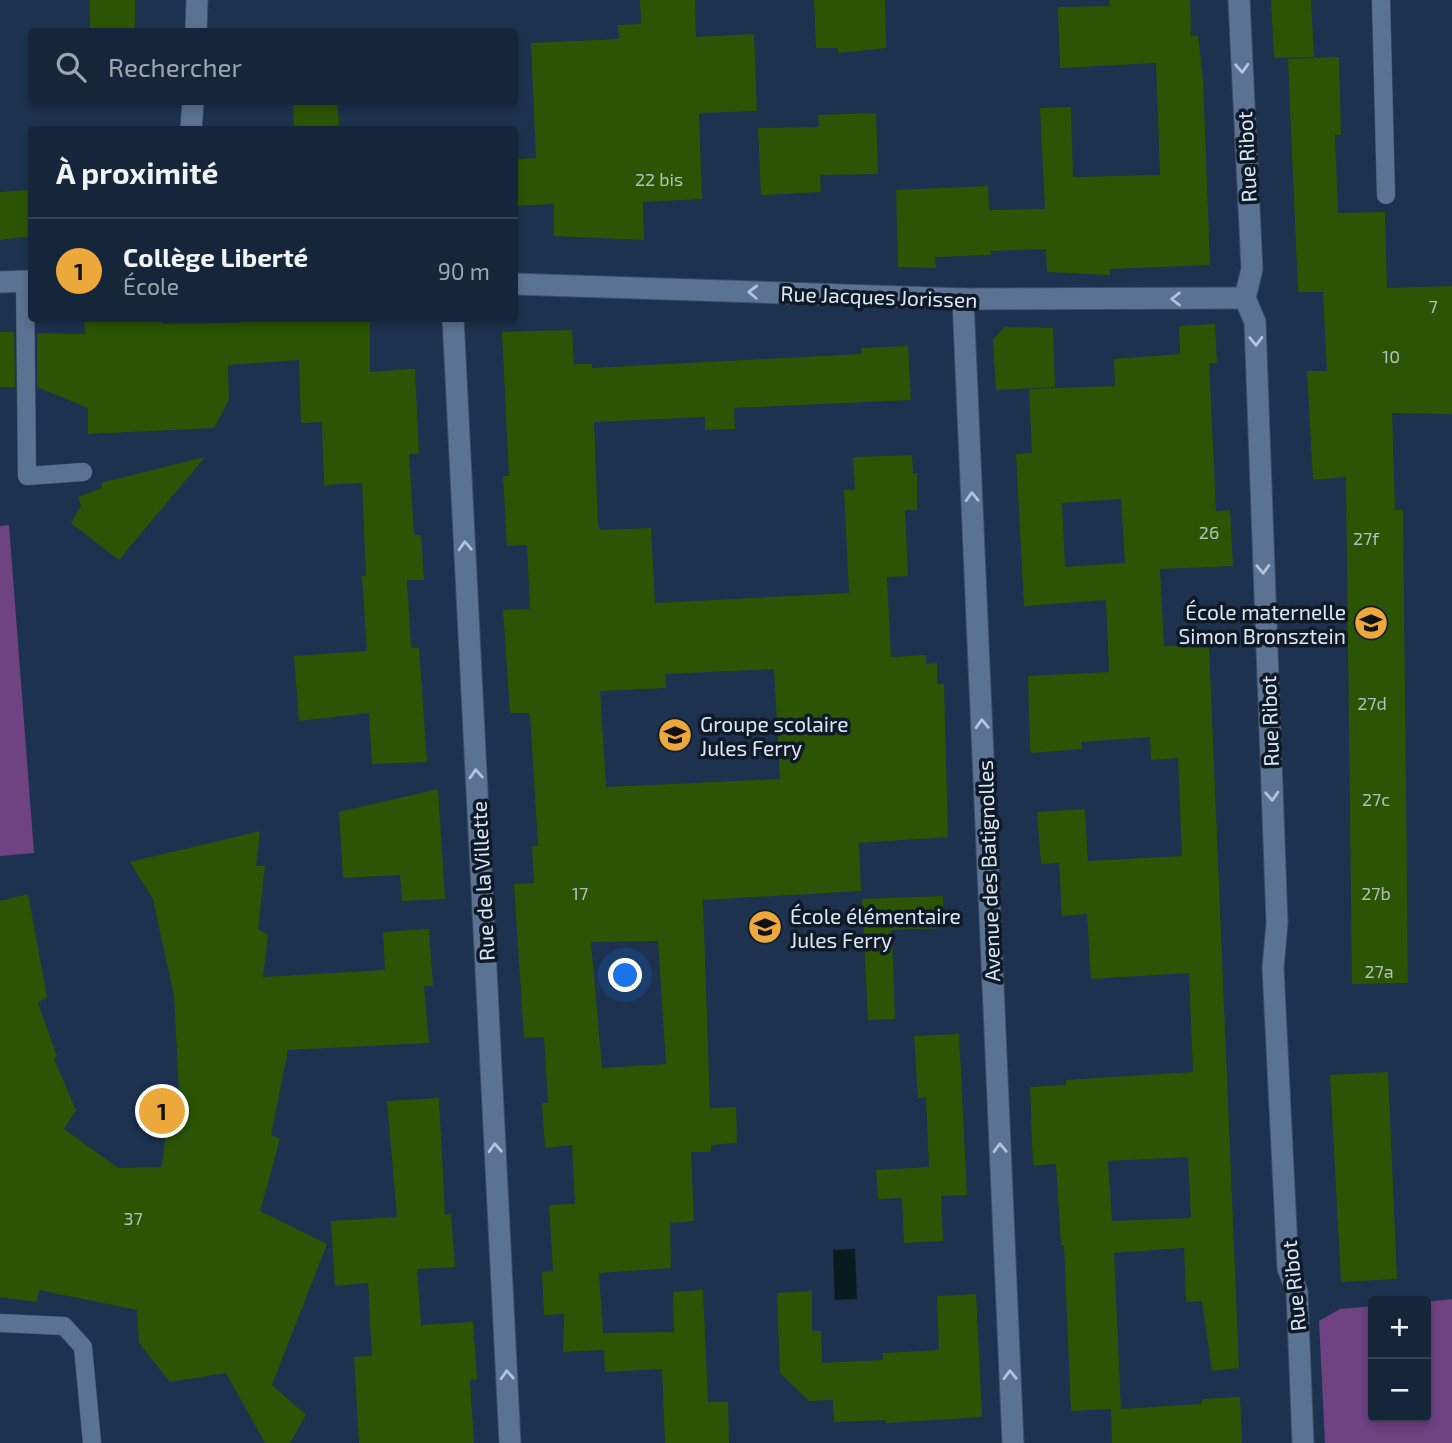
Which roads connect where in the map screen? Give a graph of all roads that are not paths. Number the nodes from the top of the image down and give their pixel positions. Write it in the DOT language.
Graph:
graph roads {
  1 [pos="197,0"];
  2 [pos="1239,0"];
  3 [pos="1381,0"];
  4 [pos="196,28"];
  5 [pos="193,105"];
  6 [pos="191,126"];
  7 [pos="1386,195"];
  8 [pos="28,281"];
  9 [pos="0,282"];
  10 [pos="518,284"];
  11 [pos="1245,298"];
  12 [pos="963,299"];
  13 [pos="453,322"];
  14 [pos="83,472"];
  15 [pos="0,1323"];
  16 [pos="92,1443"];
  17 [pos="510,1443"];
  18 [pos="1013,1443"];
  19 [pos="1303,1443"];
  1 -- 4 [label="street"];
  2 -- 11 [label="street, Rue Ribot, one-way"];
  3 -- 7 [label="lane"];
  5 -- 6 [label="street"];
  8 -- 9 [label="street"];
  8 -- 14 [label="lane"];
  12 -- 10 [label="street, Rue Jacques Jorissen, one-way"];
  11 -- 12 [label="street, Rue Jacques Jorissen, one-way"];
  11 -- 19 [label="street, Rue Ribot, one-way"];
  18 -- 12 [label="street, Avenue des Batignolles, one-way"];
  17 -- 13 [label="street, Rue de la Villette, one-way"];
  15 -- 16 [label="lane"];
}
